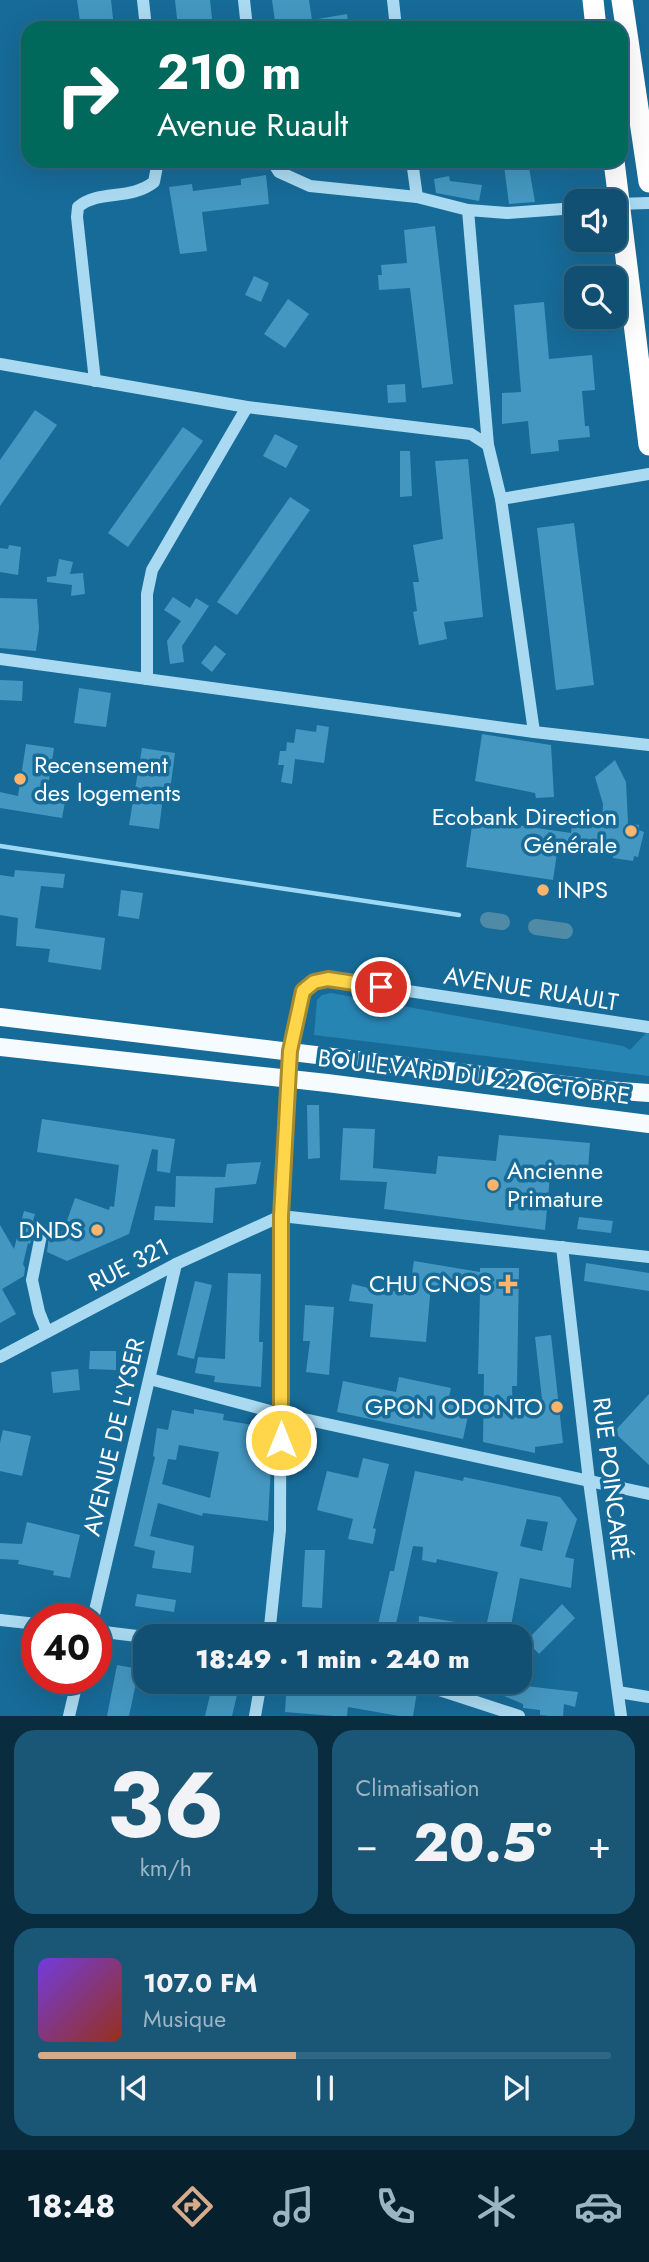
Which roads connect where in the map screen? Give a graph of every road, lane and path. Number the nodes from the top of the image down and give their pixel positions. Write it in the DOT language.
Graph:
graph roads {
  1 [pos="143,0"];
  2 [pos="244,0"];
  3 [pos="393,0"];
  4 [pos="593,0"];
  5 [pos="622,0"];
  6 [pos="145,21"];
  7 [pos="246,21"];
  8 [pos="395,21"];
  9 [pos="595,21"];
  10 [pos="625,21"];
  11 [pos="628,40"];
  12 [pos="157,168"];
  13 [pos="276,168"];
  14 [pos="413,168"];
  15 [pos="614,168"];
  16 [pos="649,182"];
  17 [pos="616,189"];
  18 [pos="417,197"];
  19 [pos="649,203"];
  20 [pos="627,204"];
  21 [pos="564,209"];
  22 [pos="468,210"];
  23 [pos="623,252"];
  24 [pos="0,364"];
  25 [pos="95,381"];
  26 [pos="247,407"];
  27 [pos="488,445"];
  28 [pos="649,446"];
  29 [pos="649,474"];
  30 [pos="501,499"];
  31 [pos="0,659"];
  32 [pos="148,679"];
  33 [pos="534,732"];
  34 [pos="649,745"];
  35 [pos="0,1017"];
  36 [pos="648,1027"];
  37 [pos="0,1047"];
  38 [pos="290,1051"];
  39 [pos="289,1079"];
  40 [pos="649,1093"];
  41 [pos="649,1124"];
  42 [pos="281,1216"];
  43 [pos="42,1230"];
  44 [pos="562,1248"];
  45 [pos="649,1257"];
  46 [pos="176,1264"];
  47 [pos="47,1332"];
  48 [pos="0,1357"];
  49 [pos="150,1379"];
  50 [pos="281,1414"];
  51 [pos="589,1481"];
  52 [pos="649,1494"];
  53 [pos="97,1603"];
  54 [pos="0,1619"];
  55 [pos="21,1622"];
  56 [pos="270,1624"];
  57 [pos="112,1633"];
  58 [pos="133,1636"];
  59 [pos="618,1692"];
  60 [pos="74,1694"];
  61 [pos="259,1694"];
  62 [pos="452,1694"];
  63 [pos="649,1697"];
  64 [pos="69,1716"];
  65 [pos="255,1716"];
  66 [pos="519,1716"];
  67 [pos="621,1716"];
  1 -- 6 [label="street"];
  2 -- 7 [label="street"];
  3 -- 8 [label="street"];
  4 -- 9 [label="highway"];
  5 -- 10 [label="highway"];
  11 -- 16 [label="highway"];
  12 -- 25 [label="street"];
  13 -- 18 [label="street"];
  14 -- 18 [label="street"];
  15 -- 17 [label="highway"];
  18 -- 22 [label="street"];
  19 -- 20 [label="street"];
  21 -- 22 [label="street"];
  22 -- 27 [label="street"];
  23 -- 28 [label="highway"];
  24 -- 25 [label="street"];
  25 -- 26 [label="street"];
  26 -- 27 [label="street"];
  26 -- 32 [label="street"];
  27 -- 30 [label="street"];
  29 -- 30 [label="street"];
  30 -- 33 [label="street"];
  31 -- 32 [label="street"];
  32 -- 33 [label="street"];
  33 -- 34 [label="street"];
  35 -- 38 [label="main road, BOULEVARD DU 22 OCTOBRE"];
  36 -- 38 [label="street, AVENUE RUAULT"];
  37 -- 39 [label="main road, BOULEVARD DU 22 OCTOBRE"];
  38 -- 39 [label="street, AVENUE RUAULT"];
  38 -- 40 [label="main road, BOULEVARD DU 22 OCTOBRE"];
  39 -- 41 [label="main road, BOULEVARD DU 22 OCTOBRE"];
  39 -- 42 [label="street, AVENUE RUAULT"];
  42 -- 44 [label="street"];
  42 -- 46 [label="street, RUE 321"];
  42 -- 50 [label="street, AVENUE RUAULT"];
  43 -- 47 [label="street"];
  44 -- 45 [label="street"];
  44 -- 51 [label="street, RUE POINCARÉ"];
  46 -- 47 [label="street, RUE 321"];
  46 -- 49 [label="street, AVENUE DE L'YSER"];
  47 -- 48 [label="street, RUE 321"];
  49 -- 50 [label="street"];
  49 -- 53 [label="street, AVENUE DE L'YSER"];
  50 -- 51 [label="street"];
  50 -- 56 [label="street, AVENUE RUAULT"];
  51 -- 52 [label="street"];
  51 -- 59 [label="street, RUE POINCARÉ"];
  54 -- 55 [label="street"];
  57 -- 58 [label="street"];
  59 -- 63 [label="street"];
  59 -- 67 [label="street, RUE POINCARÉ"];
  60 -- 64 [label="street"];
  61 -- 65 [label="street"];
  62 -- 66 [label="street"];
}
